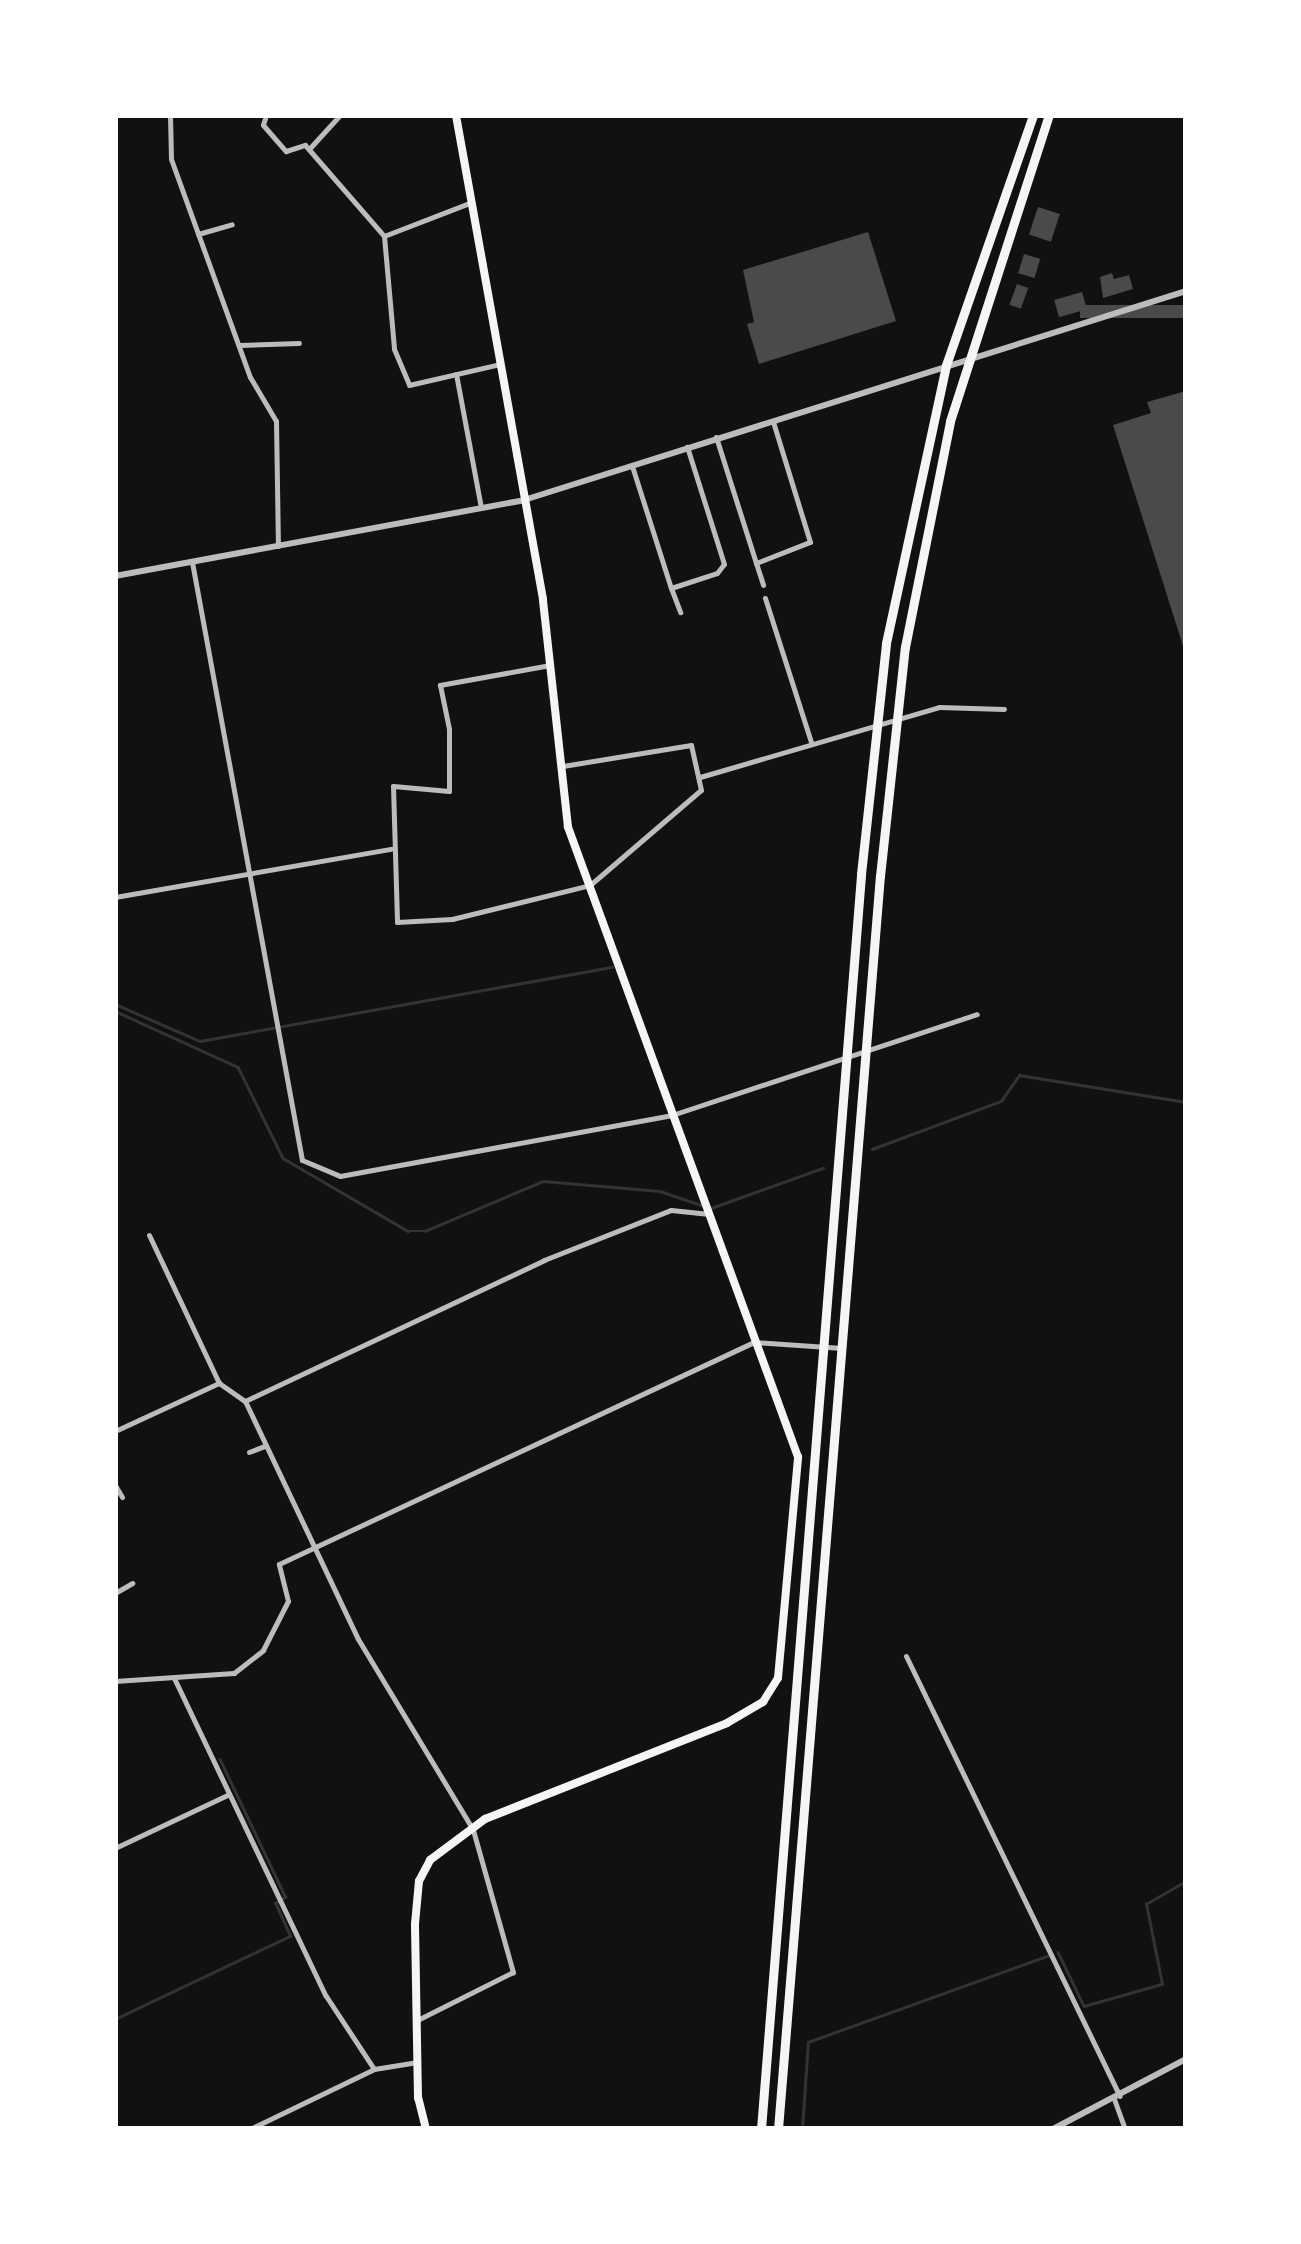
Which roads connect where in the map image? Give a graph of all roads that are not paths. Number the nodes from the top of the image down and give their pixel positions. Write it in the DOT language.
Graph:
graph roads {
  1 [pos="170,115"];
  2 [pos="266,115"];
  3 [pos="340,115"];
  4 [pos="456,115"];
  5 [pos="1033,115"];
  6 [pos="1049,115"];
  7 [pos="309,150"];
  8 [pos="472,202"];
  9 [pos="232,224"];
  10 [pos="198,234"];
  11 [pos="384,236"];
  12 [pos="1186,291"];
  13 [pos="298,343"];
  14 [pos="239,345"];
  15 [pos="968,358"];
  16 [pos="500,364"];
  17 [pos="946,364"];
  18 [pos="456,373"];
  19 [pos="772,419"];
  20 [pos="716,437"];
  21 [pos="687,447"];
  22 [pos="631,465"];
  23 [pos="524,500"];
  24 [pos="481,508"];
  25 [pos="278,546"];
  26 [pos="192,562"];
  27 [pos="756,562"];
  28 [pos="115,576"];
  29 [pos="763,586"];
  30 [pos="672,588"];
  31 [pos="765,598"];
  32 [pos="680,612"];
  33 [pos="550,665"];
  34 [pos="1004,709"];
  35 [pos="896,718"];
  36 [pos="875,724"];
  37 [pos="811,742"];
  38 [pos="560,766"];
  39 [pos="700,777"];
  40 [pos="391,849"];
  41 [pos="249,874"];
  42 [pos="590,885"];
  43 [pos="115,897"];
  44 [pos="977,1014"];
  45 [pos="866,1050"];
  46 [pos="846,1059"];
  47 [pos="672,1114"];
  48 [pos="705,1209"];
  49 [pos="150,1235"];
  50 [pos="754,1342"];
  51 [pos="823,1346"];
  52 [pos="842,1348"];
  53 [pos="219,1383"];
  54 [pos="245,1401"];
  55 [pos="115,1432"];
  56 [pos="266,1445"];
  57 [pos="249,1452"];
  58 [pos="115,1485"];
  59 [pos="122,1496"];
  60 [pos="314,1547"];
  61 [pos="132,1583"];
  62 [pos="115,1592"];
  63 [pos="906,1656"];
  64 [pos="174,1678"];
  65 [pos="115,1681"];
  66 [pos="229,1794"];
  67 [pos="473,1830"];
  68 [pos="115,1848"];
  69 [pos="418,2020"];
  70 [pos="1186,2060"];
  71 [pos="418,2062"];
  72 [pos="374,2069"];
  73 [pos="1117,2097"];
  74 [pos="250,2129"];
  75 [pos="426,2129"];
  76 [pos="761,2129"];
  77 [pos="778,2129"];
  78 [pos="1053,2129"];
  79 [pos="1125,2129"];
  1 -- 10 [label="street"];
  2 -- 7 [label="street"];
  3 -- 7 [label="street"];
  4 -- 8 [label="main road"];
  5 -- 17 [label="highway"];
  6 -- 15 [label="highway"];
  7 -- 11 [label="street"];
  8 -- 11 [label="street"];
  8 -- 16 [label="main road"];
  9 -- 10 [label="street"];
  10 -- 14 [label="street"];
  11 -- 18 [label="street"];
  12 -- 15 [label="street"];
  13 -- 14 [label="street"];
  14 -- 25 [label="street"];
  15 -- 17 [label="street"];
  15 -- 35 [label="highway"];
  16 -- 18 [label="street"];
  16 -- 23 [label="main road"];
  17 -- 19 [label="street"];
  17 -- 36 [label="highway"];
  18 -- 24 [label="street"];
  19 -- 20 [label="street"];
  19 -- 27 [label="street"];
  20 -- 21 [label="street"];
  20 -- 27 [label="street"];
  21 -- 22 [label="street"];
  21 -- 30 [label="street"];
  22 -- 23 [label="street"];
  22 -- 30 [label="street"];
  23 -- 24 [label="street"];
  23 -- 33 [label="main road"];
  24 -- 25 [label="street"];
  25 -- 26 [label="street"];
  26 -- 28 [label="street"];
  26 -- 41 [label="street"];
  27 -- 29 [label="street"];
  30 -- 32 [label="street"];
  31 -- 37 [label="street"];
  33 -- 38 [label="main road"];
  33 -- 40 [label="street"];
  34 -- 35 [label="street"];
  35 -- 36 [label="street"];
  35 -- 45 [label="highway"];
  36 -- 37 [label="street"];
  36 -- 46 [label="highway"];
  37 -- 39 [label="street"];
  38 -- 39 [label="street"];
  38 -- 42 [label="main road"];
  39 -- 42 [label="street"];
  40 -- 41 [label="street"];
  40 -- 42 [label="street"];
  41 -- 43 [label="street"];
  41 -- 47 [label="street"];
  42 -- 47 [label="main road"];
  44 -- 45 [label="street"];
  45 -- 46 [label="street"];
  45 -- 52 [label="highway"];
  46 -- 47 [label="street"];
  46 -- 51 [label="highway"];
  47 -- 48 [label="main road"];
  48 -- 50 [label="main road"];
  48 -- 54 [label="street"];
  49 -- 53 [label="street"];
  50 -- 51 [label="street"];
  50 -- 60 [label="street"];
  50 -- 67 [label="main road"];
  51 -- 52 [label="street"];
  51 -- 76 [label="highway"];
  52 -- 77 [label="highway"];
  53 -- 54 [label="street"];
  53 -- 55 [label="street"];
  54 -- 56 [label="street"];
  56 -- 57 [label="street"];
  56 -- 60 [label="street"];
  58 -- 59 [label="street"];
  60 -- 64 [label="street"];
  60 -- 67 [label="street"];
  61 -- 62 [label="street"];
  63 -- 73 [label="street"];
  64 -- 65 [label="street"];
  64 -- 66 [label="street"];
  66 -- 68 [label="street"];
  66 -- 72 [label="street"];
  67 -- 69 [label="main road"];
  67 -- 69 [label="street"];
  69 -- 71 [label="main road"];
  70 -- 73 [label="street"];
  71 -- 72 [label="street"];
  71 -- 75 [label="main road"];
  72 -- 74 [label="street"];
  73 -- 78 [label="street"];
  73 -- 79 [label="street"];
}
